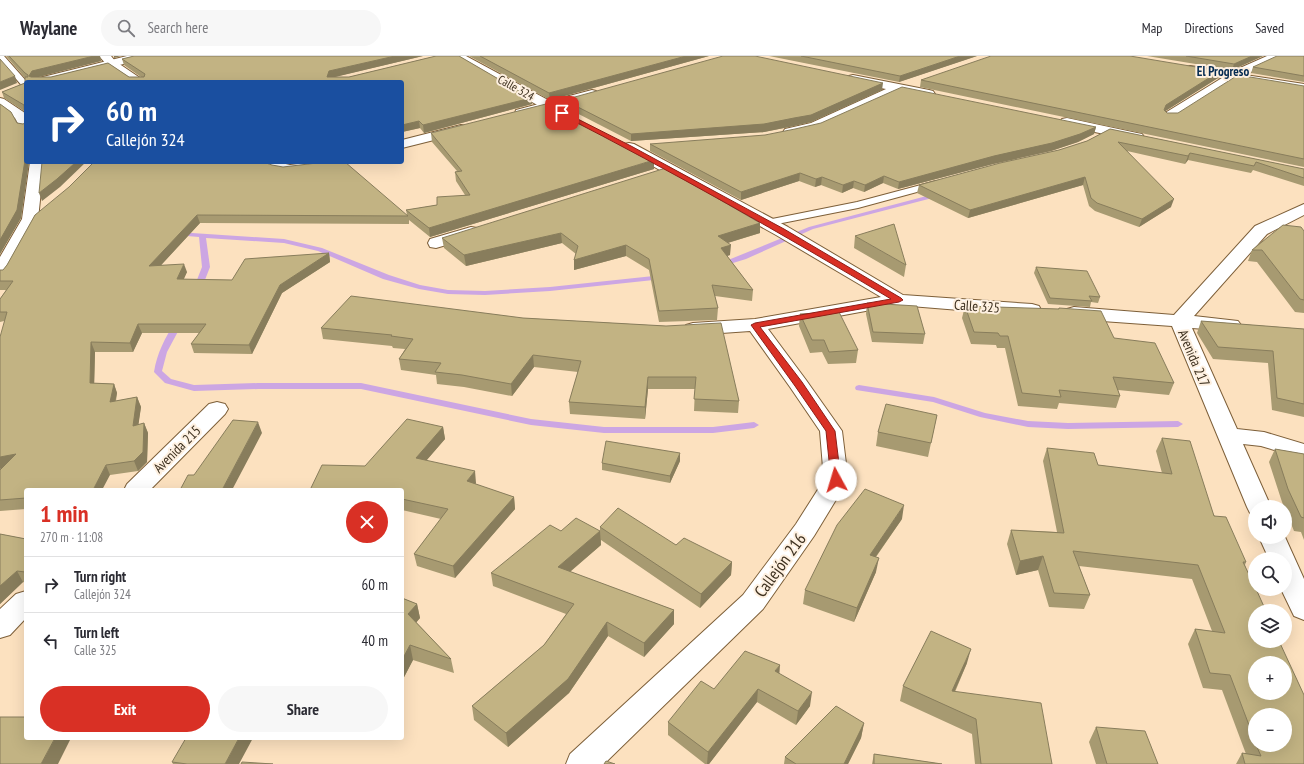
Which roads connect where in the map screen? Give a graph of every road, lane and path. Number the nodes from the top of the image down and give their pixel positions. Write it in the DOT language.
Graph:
graph roads {
  1 [pos="0,56"];
  2 [pos="143,56"];
  3 [pos="458,56"];
  4 [pos="1276,56"];
  5 [pos="108,59"];
  6 [pos="1181,67"];
  7 [pos="838,76"];
  8 [pos="1233,76"];
  9 [pos="45,80"];
  10 [pos="137,80"];
  11 [pos="921,81"];
  12 [pos="24,83"];
  13 [pos="24,86"];
  14 [pos="599,87"];
  15 [pos="900,88"];
  16 [pos="1304,88"];
  17 [pos="5,95"];
  18 [pos="938,96"];
  19 [pos="542,103"];
  20 [pos="512,111"];
  21 [pos="1170,116"];
  22 [pos="1054,120"];
  23 [pos="24,123"];
  24 [pos="582,123"];
  25 [pos="404,134"];
  26 [pos="779,134"];
  27 [pos="1148,139"];
  28 [pos="616,140"];
  29 [pos="404,143"];
  30 [pos="653,145"];
  31 [pos="629,147"];
  32 [pos="37,164"];
  33 [pos="324,164"];
  34 [pos="270,165"];
  35 [pos="946,182"];
  36 [pos="48,205"];
  37 [pos="1304,209"];
  38 [pos="30,218"];
  39 [pos="766,222"];
  40 [pos="488,227"];
  41 [pos="1260,230"];
  42 [pos="1282,232"];
  43 [pos="436,244"];
  44 [pos="0,273"];
  45 [pos="899,300"];
  46 [pos="1178,321"];
  47 [pos="755,325"];
  48 [pos="1249,327"];
  49 [pos="673,330"];
  50 [pos="217,409"];
  51 [pos="1228,435"];
  52 [pos="1304,452"];
  53 [pos="138,488"];
  54 [pos="1256,500"];
  55 [pos="1292,582"];
  56 [pos="24,603"];
  57 [pos="1304,609"];
  58 [pos="0,627"];
  59 [pos="582,764"];
  1 -- 12 [label="lane"];
  2 -- 5 [label="street"];
  3 -- 19 [label="street, Calle 324"];
  4 -- 8 [label="street"];
  5 -- 9 [label="street"];
  5 -- 10 [label="street"];
  6 -- 8 [label="street"];
  7 -- 15 [label="street"];
  8 -- 16 [label="street"];
  8 -- 21 [label="street"];
  11 -- 15 [label="street"];
  13 -- 17 [label="street"];
  14 -- 19 [label="street"];
  15 -- 18 [label="street"];
  15 -- 26 [label="street"];
  17 -- 23 [label="street"];
  19 -- 20 [label="street"];
  19 -- 24 [label="street, Calle 324"];
  22 -- 27 [label="street"];
  25 -- 29 [label="street"];
  28 -- 31 [label="street"];
  30 -- 31 [label="street"];
  31 -- 39 [label="street"];
  32 -- 38 [label="street"];
  33 -- 34 [label="street"];
  35 -- 39 [label="lane"];
  36 -- 38 [label="street"];
  37 -- 41 [label="street, Avenida 217"];
  38 -- 44 [label="street"];
  39 -- 45 [label="street, Calle 325"];
  40 -- 43 [label="street"];
  41 -- 42 [label="lane"];
  41 -- 46 [label="street, Avenida 217"];
  45 -- 46 [label="street, Calle 325"];
  45 -- 47 [label="street"];
  46 -- 48 [label="street, Calle 325"];
  46 -- 51 [label="street, Avenida 217"];
  47 -- 49 [label="street"];
  47 -- 59 [label="street, Callejón 216"];
  50 -- 53 [label="street, Avenida 215"];
  51 -- 52 [label="street"];
  51 -- 54 [label="street, Avenida 217"];
  55 -- 57 [label="street"];
  56 -- 58 [label="street"];
}
